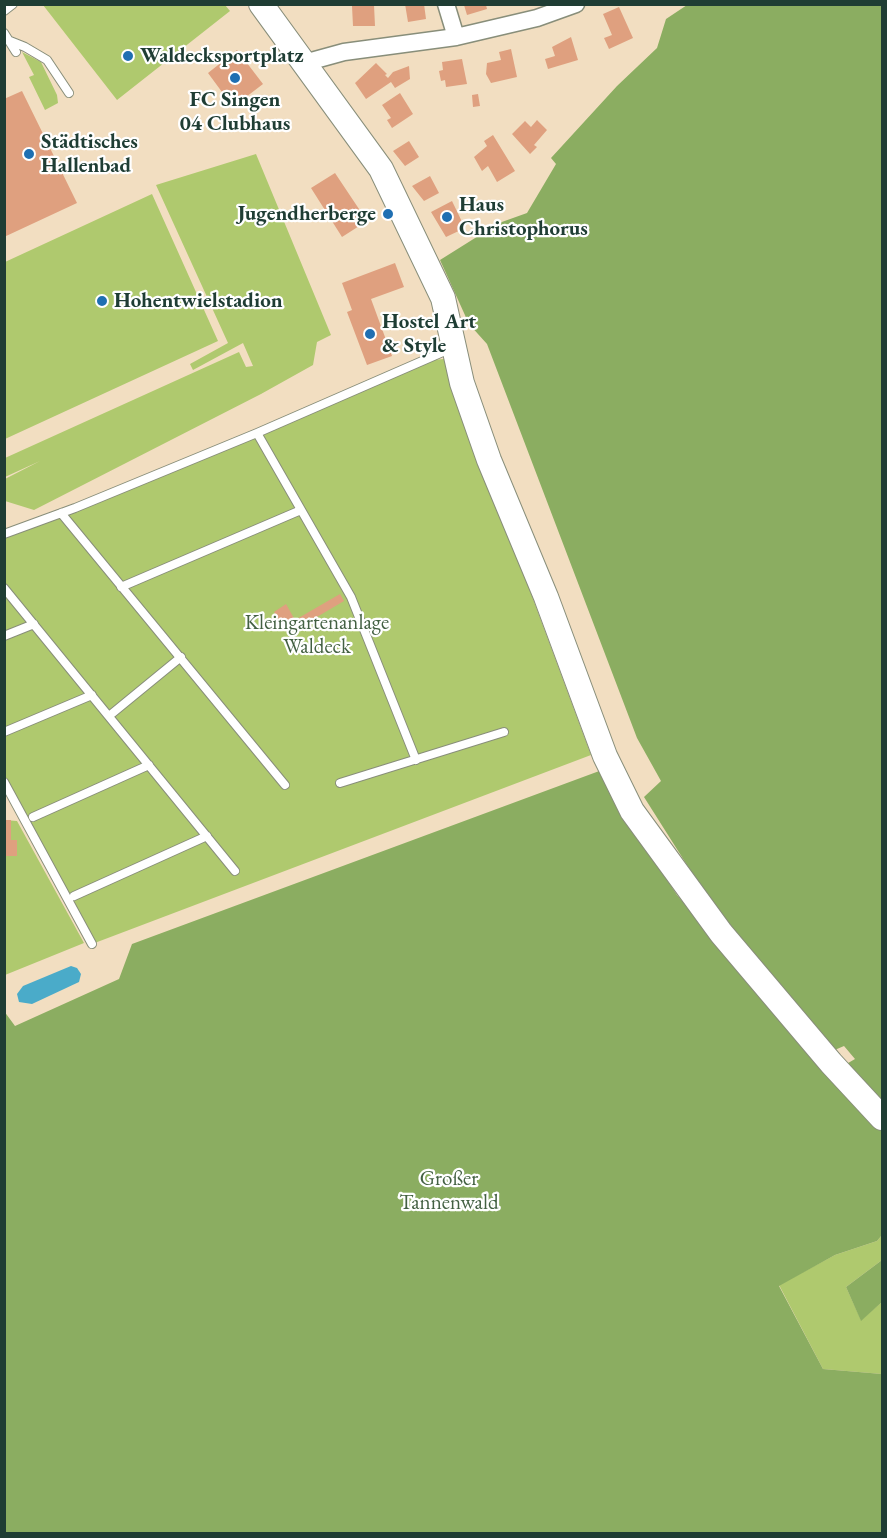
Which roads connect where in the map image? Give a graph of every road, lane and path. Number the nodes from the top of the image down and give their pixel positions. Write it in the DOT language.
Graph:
graph roads {
  1 [pos="13,4"];
  2 [pos="261,4"];
  3 [pos="446,4"];
  4 [pos="576,4"];
  5 [pos="4,11"];
  6 [pos="7,37"];
  7 [pos="456,37"];
  8 [pos="16,52"];
  9 [pos="304,63"];
  10 [pos="69,93"];
  11 [pos="452,348"];
  12 [pos="257,433"];
  13 [pos="301,510"];
  14 [pos="61,513"];
  15 [pos="4,534"];
  16 [pos="121,586"];
  17 [pos="4,588"];
  18 [pos="34,624"];
  19 [pos="4,636"];
  20 [pos="181,657"];
  21 [pos="92,695"];
  22 [pos="109,716"];
  23 [pos="4,732"];
  24 [pos="504,732"];
  25 [pos="416,760"];
  26 [pos="149,765"];
  27 [pos="4,782"];
  28 [pos="340,783"];
  29 [pos="285,785"];
  30 [pos="33,816"];
  31 [pos="207,836"];
  32 [pos="235,871"];
  33 [pos="74,896"];
  34 [pos="92,944"];
  35 [pos="882,1118"];
  1 -- 5 [label="lane"];
  2 -- 9 [label="main road"];
  3 -- 7 [label="street"];
  4 -- 7 [label="street"];
  6 -- 8 [label="lane"];
  6 -- 10 [label="lane"];
  7 -- 9 [label="street"];
  9 -- 11 [label="main road"];
  11 -- 12 [label="lane"];
  11 -- 35 [label="main road"];
  12 -- 13 [label="lane"];
  12 -- 14 [label="lane"];
  13 -- 16 [label="lane"];
  13 -- 25 [label="lane"];
  14 -- 15 [label="lane"];
  14 -- 16 [label="lane"];
  16 -- 20 [label="lane"];
  17 -- 18 [label="lane"];
  18 -- 19 [label="lane"];
  18 -- 21 [label="lane"];
  20 -- 22 [label="lane"];
  20 -- 29 [label="lane"];
  21 -- 22 [label="lane"];
  21 -- 23 [label="lane"];
  22 -- 26 [label="lane"];
  24 -- 25 [label="lane"];
  25 -- 28 [label="lane"];
  26 -- 30 [label="lane"];
  26 -- 31 [label="lane"];
  27 -- 34 [label="lane"];
  31 -- 32 [label="lane"];
  31 -- 33 [label="lane"];
}
